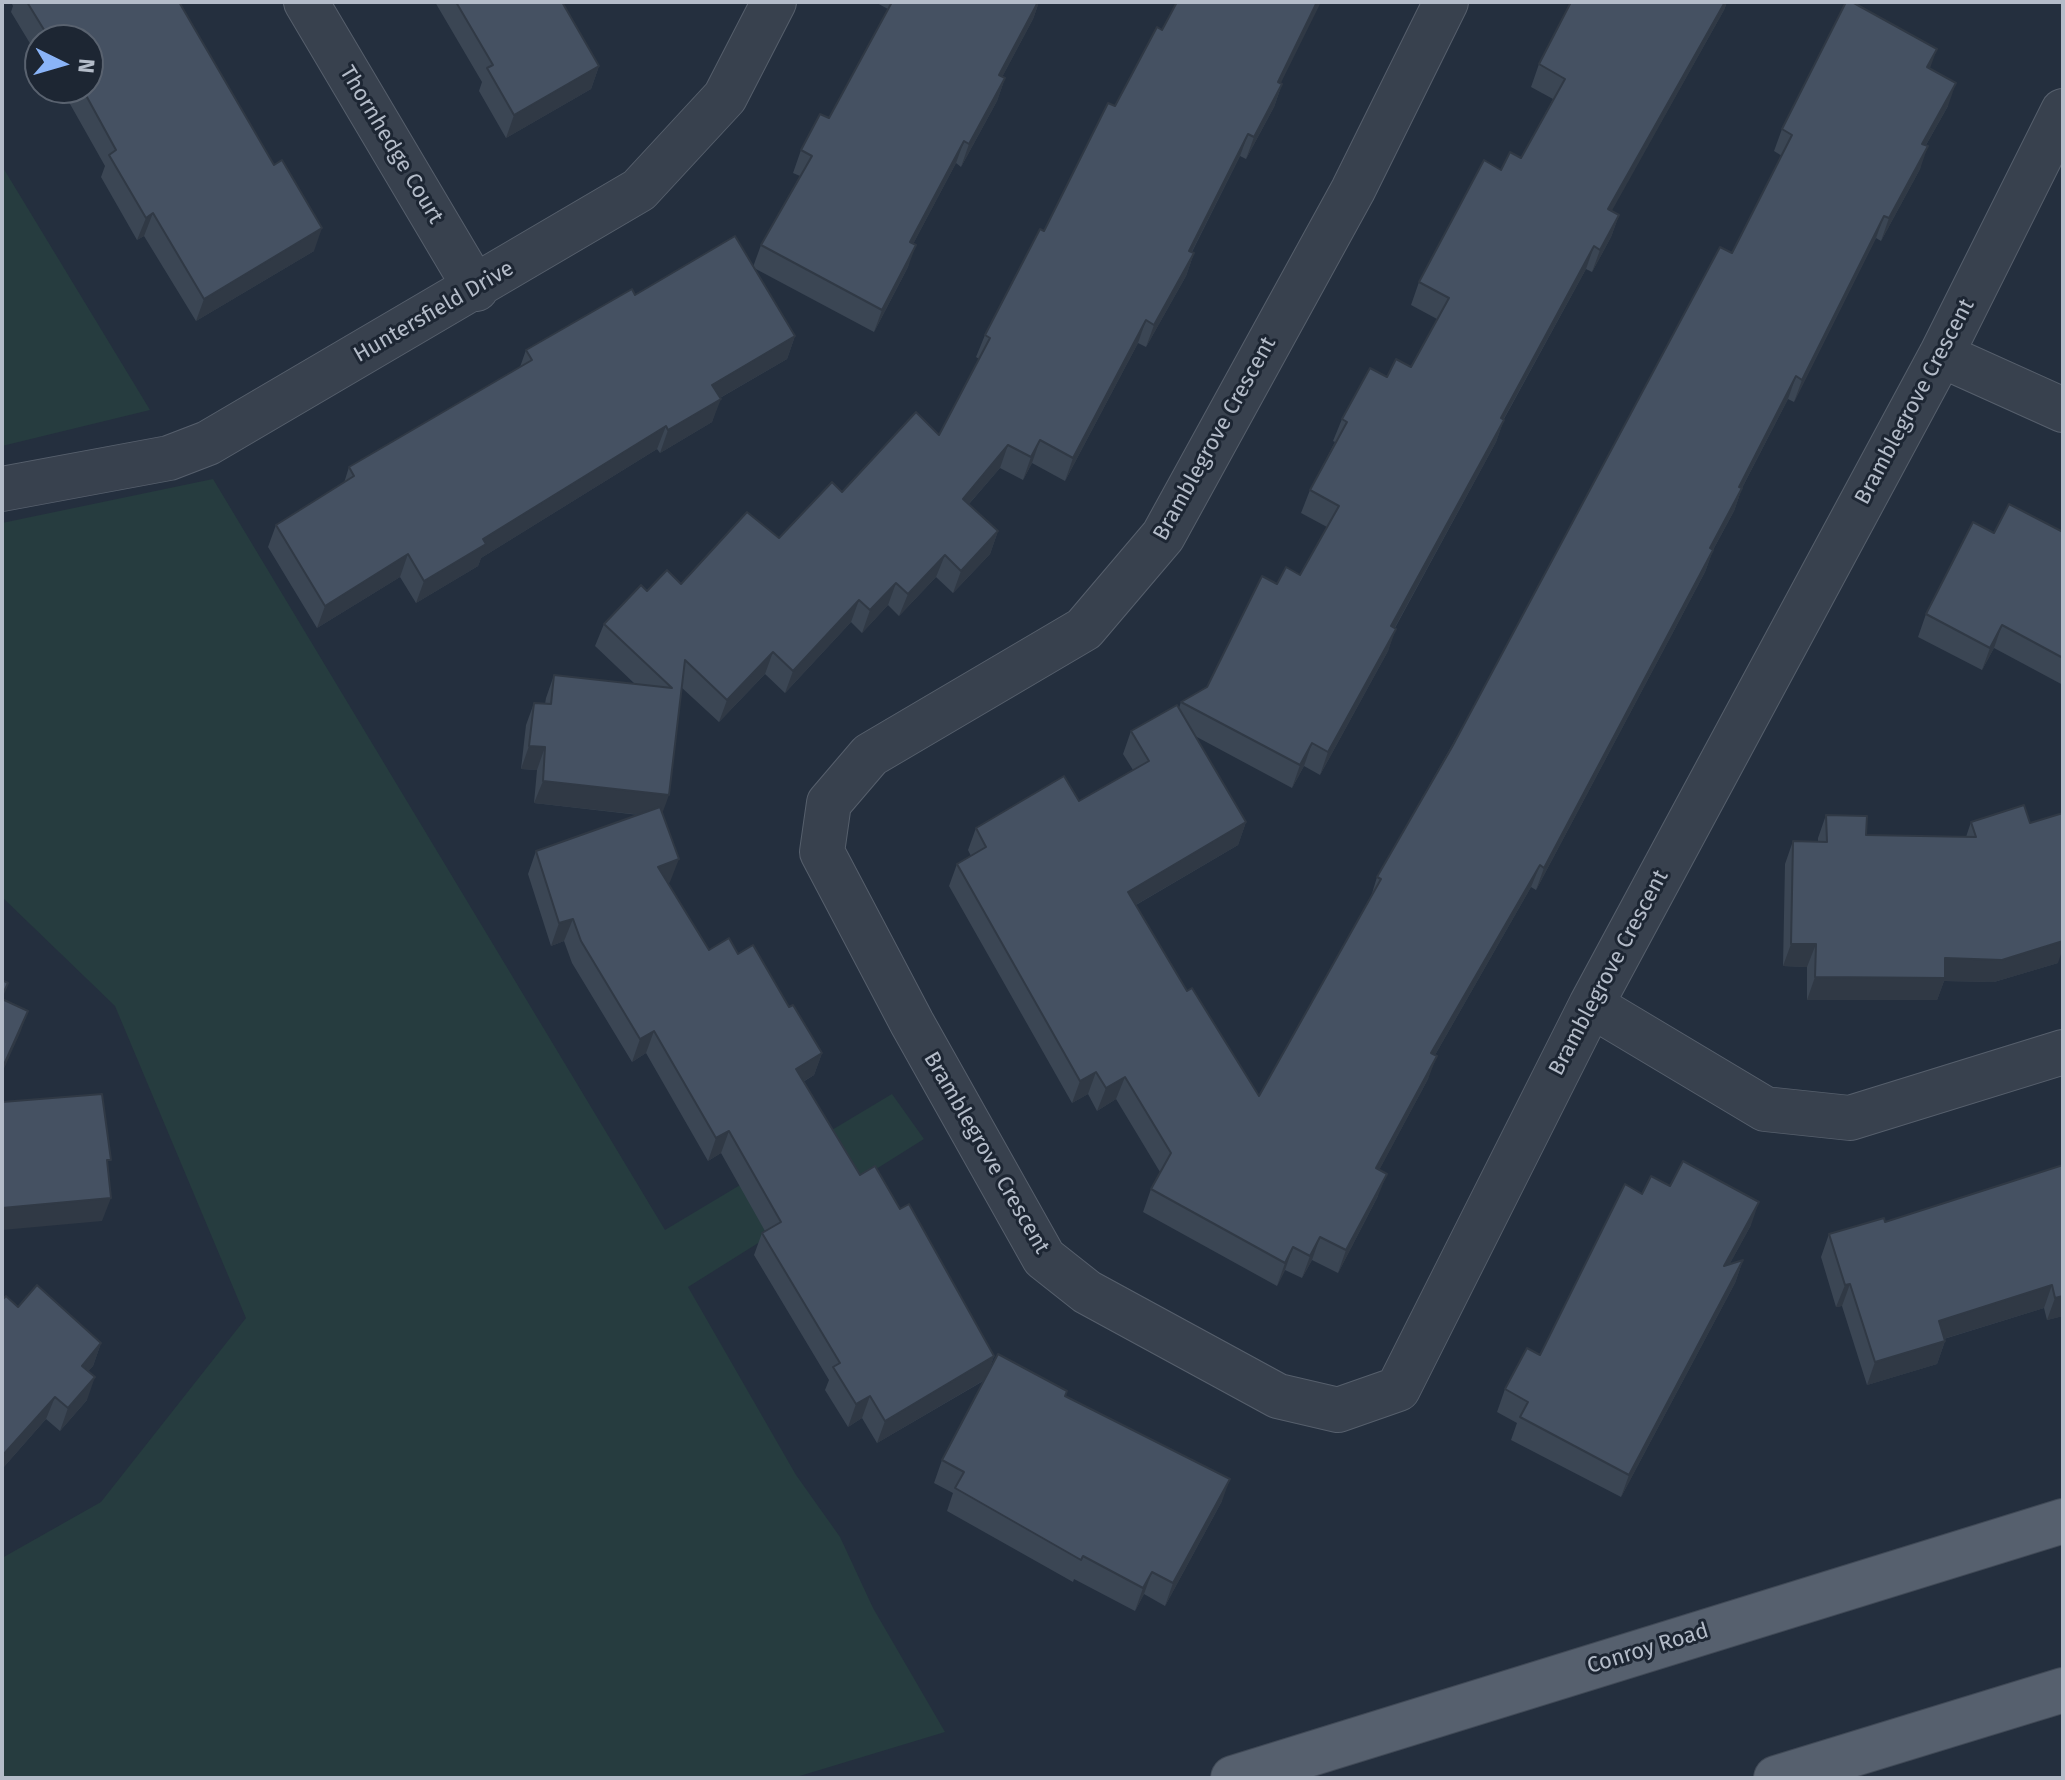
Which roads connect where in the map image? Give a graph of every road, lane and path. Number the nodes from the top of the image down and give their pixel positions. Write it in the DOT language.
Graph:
graph roads {
  1 [pos="306,2"];
  2 [pos="774,2"];
  3 [pos="1446,2"];
  4 [pos="2063,111"];
  5 [pos="476,289"];
  6 [pos="1941,355"];
  7 [pos="2063,410"];
  8 [pos="2,489"];
  9 [pos="1591,1005"];
  10 [pos="2063,1052"];
  11 [pos="2063,1521"];
  12 [pos="2063,1690"];
  13 [pos="1233,1778"];
  14 [pos="1776,1778"];
  1 -- 5 [label="street, Thornhedge Court"];
  2 -- 5 [label="street, Huntersfield Drive"];
  3 -- 9 [label="street, Bramblegrove Crescent"];
  4 -- 6 [label="street, Bramblegrove Crescent"];
  5 -- 8 [label="street, Huntersfield Drive"];
  6 -- 7 [label="street"];
  6 -- 9 [label="street, Bramblegrove Crescent"];
  9 -- 10 [label="street"];
  11 -- 13 [label="main road, Conroy Road"];
  12 -- 14 [label="main road"];
}
